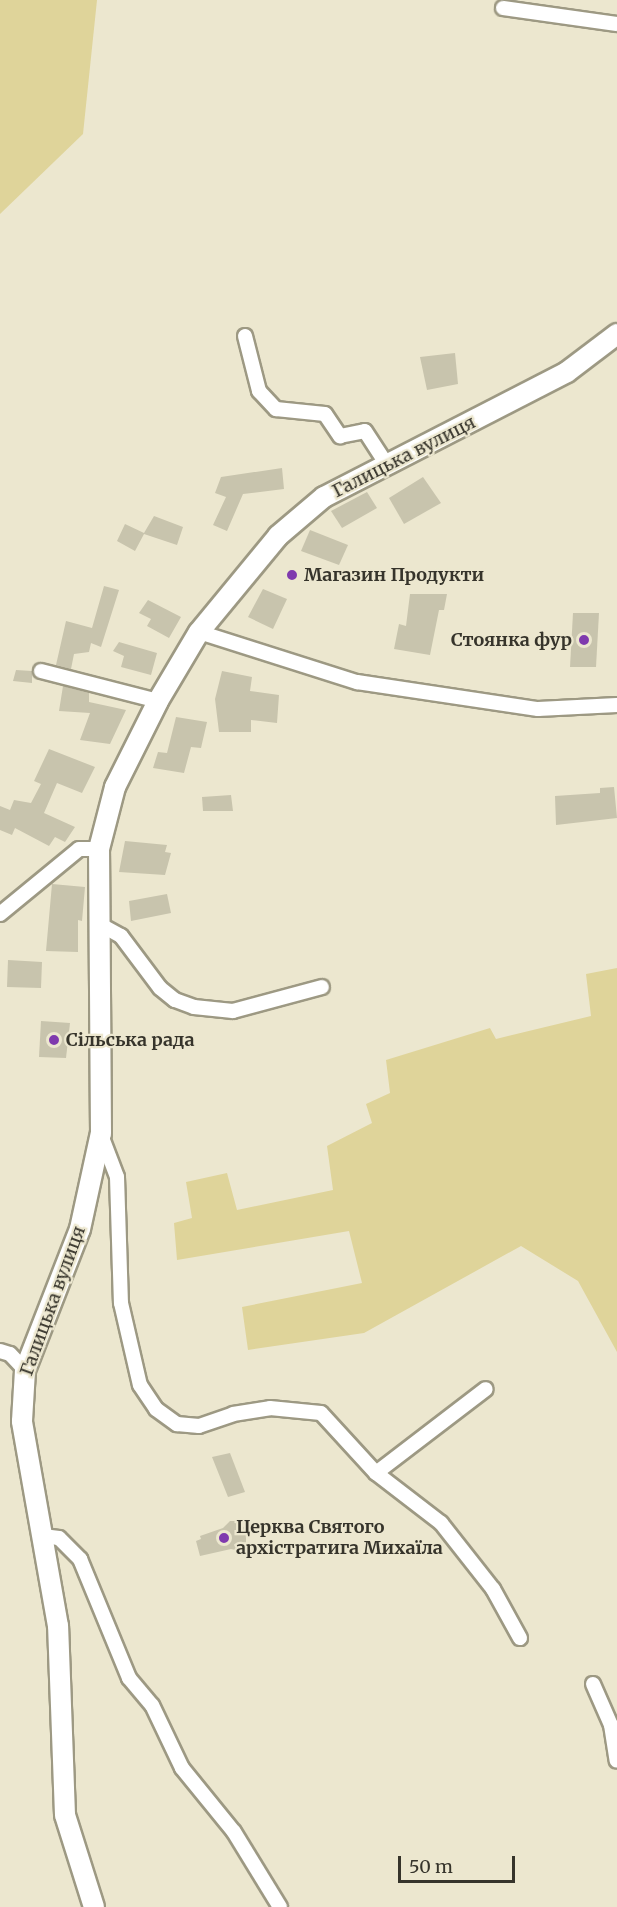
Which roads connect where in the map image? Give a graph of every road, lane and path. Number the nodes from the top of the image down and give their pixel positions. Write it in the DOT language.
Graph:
graph roads {
  1 [pos="503,8"];
  2 [pos="617,24"];
  3 [pos="617,334"];
  4 [pos="245,336"];
  5 [pos="386,463"];
  6 [pos="199,632"];
  7 [pos="41,671"];
  8 [pos="158,701"];
  9 [pos="617,705"];
  10 [pos="99,849"];
  11 [pos="0,914"];
  12 [pos="101,925"];
  13 [pos="322,987"];
  14 [pos="101,1133"];
  15 [pos="0,1351"];
  16 [pos="25,1370"];
  17 [pos="486,1389"];
  18 [pos="376,1473"];
  19 [pos="43,1536"];
  20 [pos="520,1638"];
  21 [pos="593,1684"];
  22 [pos="617,1761"];
  23 [pos="94,1907"];
  24 [pos="280,1907"];
  1 -- 2 [label="street"];
  3 -- 5 [label="main road, Галицька вулиця"];
  4 -- 5 [label="street"];
  5 -- 6 [label="main road, Галицька вулиця"];
  6 -- 8 [label="main road, Галицька вулиця"];
  6 -- 9 [label="street"];
  7 -- 8 [label="street"];
  8 -- 10 [label="main road, Галицька вулиця"];
  10 -- 11 [label="street"];
  10 -- 12 [label="main road, Галицька вулиця"];
  12 -- 13 [label="street"];
  12 -- 14 [label="main road, Галицька вулиця"];
  14 -- 16 [label="main road, Галицька вулиця"];
  14 -- 18 [label="street"];
  15 -- 16 [label="street"];
  16 -- 19 [label="main road, Галицька вулиця"];
  17 -- 18 [label="street"];
  18 -- 20 [label="street"];
  19 -- 23 [label="main road, Галицька вулиця"];
  19 -- 24 [label="street"];
  21 -- 22 [label="street"];
}
